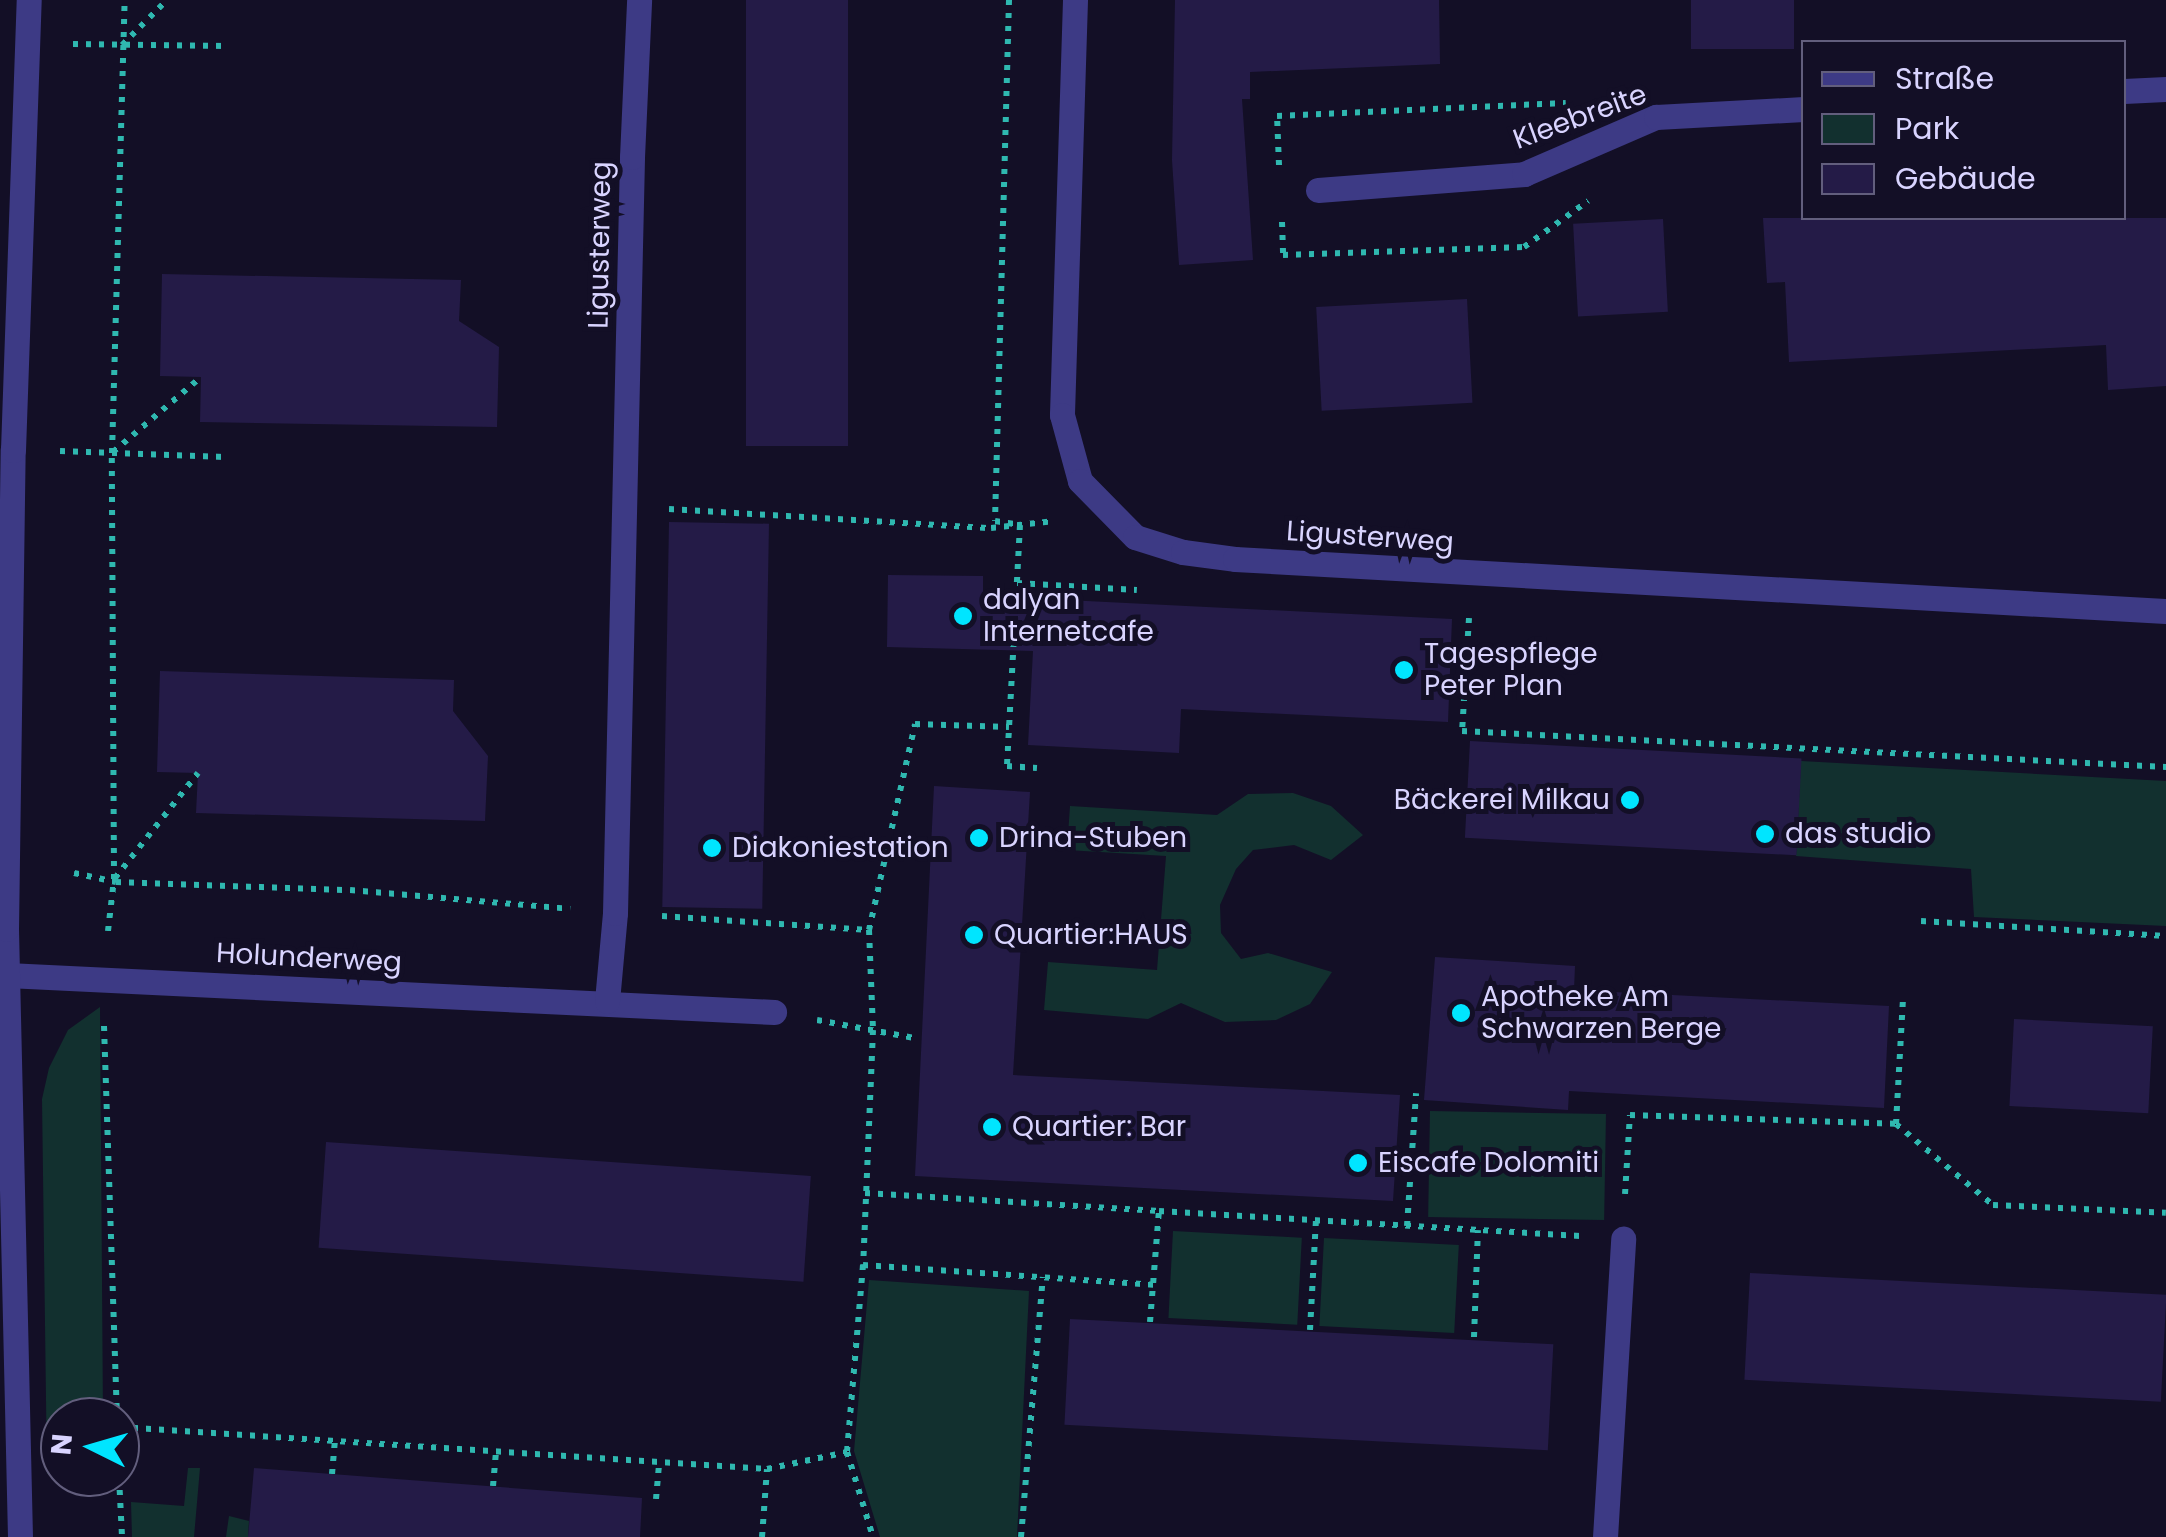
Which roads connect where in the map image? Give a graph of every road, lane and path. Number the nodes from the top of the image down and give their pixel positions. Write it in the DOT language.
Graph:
graph roads {
  1 [pos="29,0"];
  2 [pos="125,0"];
  3 [pos="167,0"];
  4 [pos="639,0"];
  5 [pos="1010,0"];
  6 [pos="1075,0"];
  7 [pos="28,44"];
  8 [pos="122,44"];
  9 [pos="227,46"];
  10 [pos="2166,88"];
  11 [pos="2126,91"];
  12 [pos="1801,109"];
  13 [pos="1318,190"];
  14 [pos="201,377"];
  15 [pos="14,450"];
  16 [pos="112,453"];
  17 [pos="226,457"];
  18 [pos="1108,515"];
  19 [pos="1020,525"];
  20 [pos="626,531"];
  21 [pos="2166,610"];
  22 [pos="1009,727"];
  23 [pos="1462,732"];
  24 [pos="2166,767"];
  25 [pos="1037,768"];
  26 [pos="198,773"];
  27 [pos="74,873"];
  28 [pos="114,879"];
  29 [pos="615,913"];
  30 [pos="1921,921"];
  31 [pos="869,930"];
  32 [pos="108,931"];
  33 [pos="2166,936"];
  34 [pos="8,975"];
  35 [pos="1902,1000"];
  36 [pos="607,1002"];
  37 [pos="774,1012"];
  38 [pos="104,1026"];
  39 [pos="872,1030"];
  40 [pos="914,1038"];
  41 [pos="1416,1094"];
  42 [pos="1896,1124"];
  43 [pos="865,1194"];
  44 [pos="1159,1210"];
  45 [pos="2166,1213"];
  46 [pos="1316,1220"];
  47 [pos="1407,1226"];
  48 [pos="1478,1230"];
  49 [pos="1623,1238"];
  50 [pos="1043,1277"];
  51 [pos="1154,1285"];
  52 [pos="1150,1322"];
  53 [pos="1310,1330"];
  54 [pos="1474,1337"];
  55 [pos="115,1397"];
  56 [pos="140,1428"];
  57 [pos="335,1441"];
  58 [pos="496,1451"];
  59 [pos="848,1452"];
  60 [pos="659,1461"];
  61 [pos="767,1469"];
  62 [pos="332,1474"];
  63 [pos="492,1486"];
  64 [pos="120,1497"];
  65 [pos="656,1499"];
  66 [pos="20,1537"];
  67 [pos="122,1537"];
  68 [pos="762,1537"];
  69 [pos="873,1537"];
  70 [pos="1021,1537"];
  71 [pos="1605,1537"];
  1 -- 7 [label="street"];
  2 -- 8 [label="path"];
  3 -- 8 [label="path"];
  4 -- 20 [label="street, Ligusterweg"];
  5 -- 19 [label="path"];
  6 -- 18 [label="street, Ligusterweg"];
  7 -- 8 [label="path"];
  7 -- 15 [label="street"];
  8 -- 9 [label="path"];
  8 -- 16 [label="path"];
  10 -- 11 [label="street"];
  12 -- 13 [label="street, Kleebreite"];
  14 -- 16 [label="path"];
  15 -- 16 [label="path"];
  15 -- 34 [label="street"];
  16 -- 17 [label="path"];
  16 -- 28 [label="path"];
  18 -- 19 [label="path"];
  18 -- 21 [label="street, Ligusterweg"];
  19 -- 20 [label="path"];
  19 -- 22 [label="path"];
  20 -- 29 [label="street"];
  22 -- 25 [label="path"];
  22 -- 31 [label="path"];
  23 -- 24 [label="path"];
  26 -- 28 [label="path"];
  27 -- 28 [label="path"];
  28 -- 29 [label="path"];
  28 -- 32 [label="path"];
  29 -- 36 [label="street"];
  30 -- 33 [label="path"];
  34 -- 36 [label="street, Holunderweg"];
  34 -- 66 [label="street"];
  35 -- 42 [label="path"];
  36 -- 37 [label="street, Holunderweg"];
  38 -- 55 [label="path"];
  39 -- 40 [label="path"];
  41 -- 47 [label="path"];
  42 -- 45 [label="path"];
  42 -- 49 [label="path"];
  43 -- 44 [label="path"];
  44 -- 46 [label="path"];
  44 -- 51 [label="path"];
  46 -- 47 [label="path"];
  46 -- 53 [label="path"];
  47 -- 48 [label="path"];
  48 -- 49 [label="path"];
  48 -- 54 [label="path"];
  49 -- 71 [label="street"];
  50 -- 51 [label="path"];
  50 -- 59 [label="path"];
  50 -- 70 [label="path"];
  51 -- 52 [label="path"];
  56 -- 57 [label="path"];
  57 -- 58 [label="path"];
  57 -- 62 [label="path"];
  58 -- 60 [label="path"];
  58 -- 63 [label="path"];
  59 -- 61 [label="path"];
  59 -- 69 [label="path"];
  60 -- 61 [label="path"];
  60 -- 65 [label="path"];
  61 -- 68 [label="path"];
  64 -- 67 [label="path"];
}
